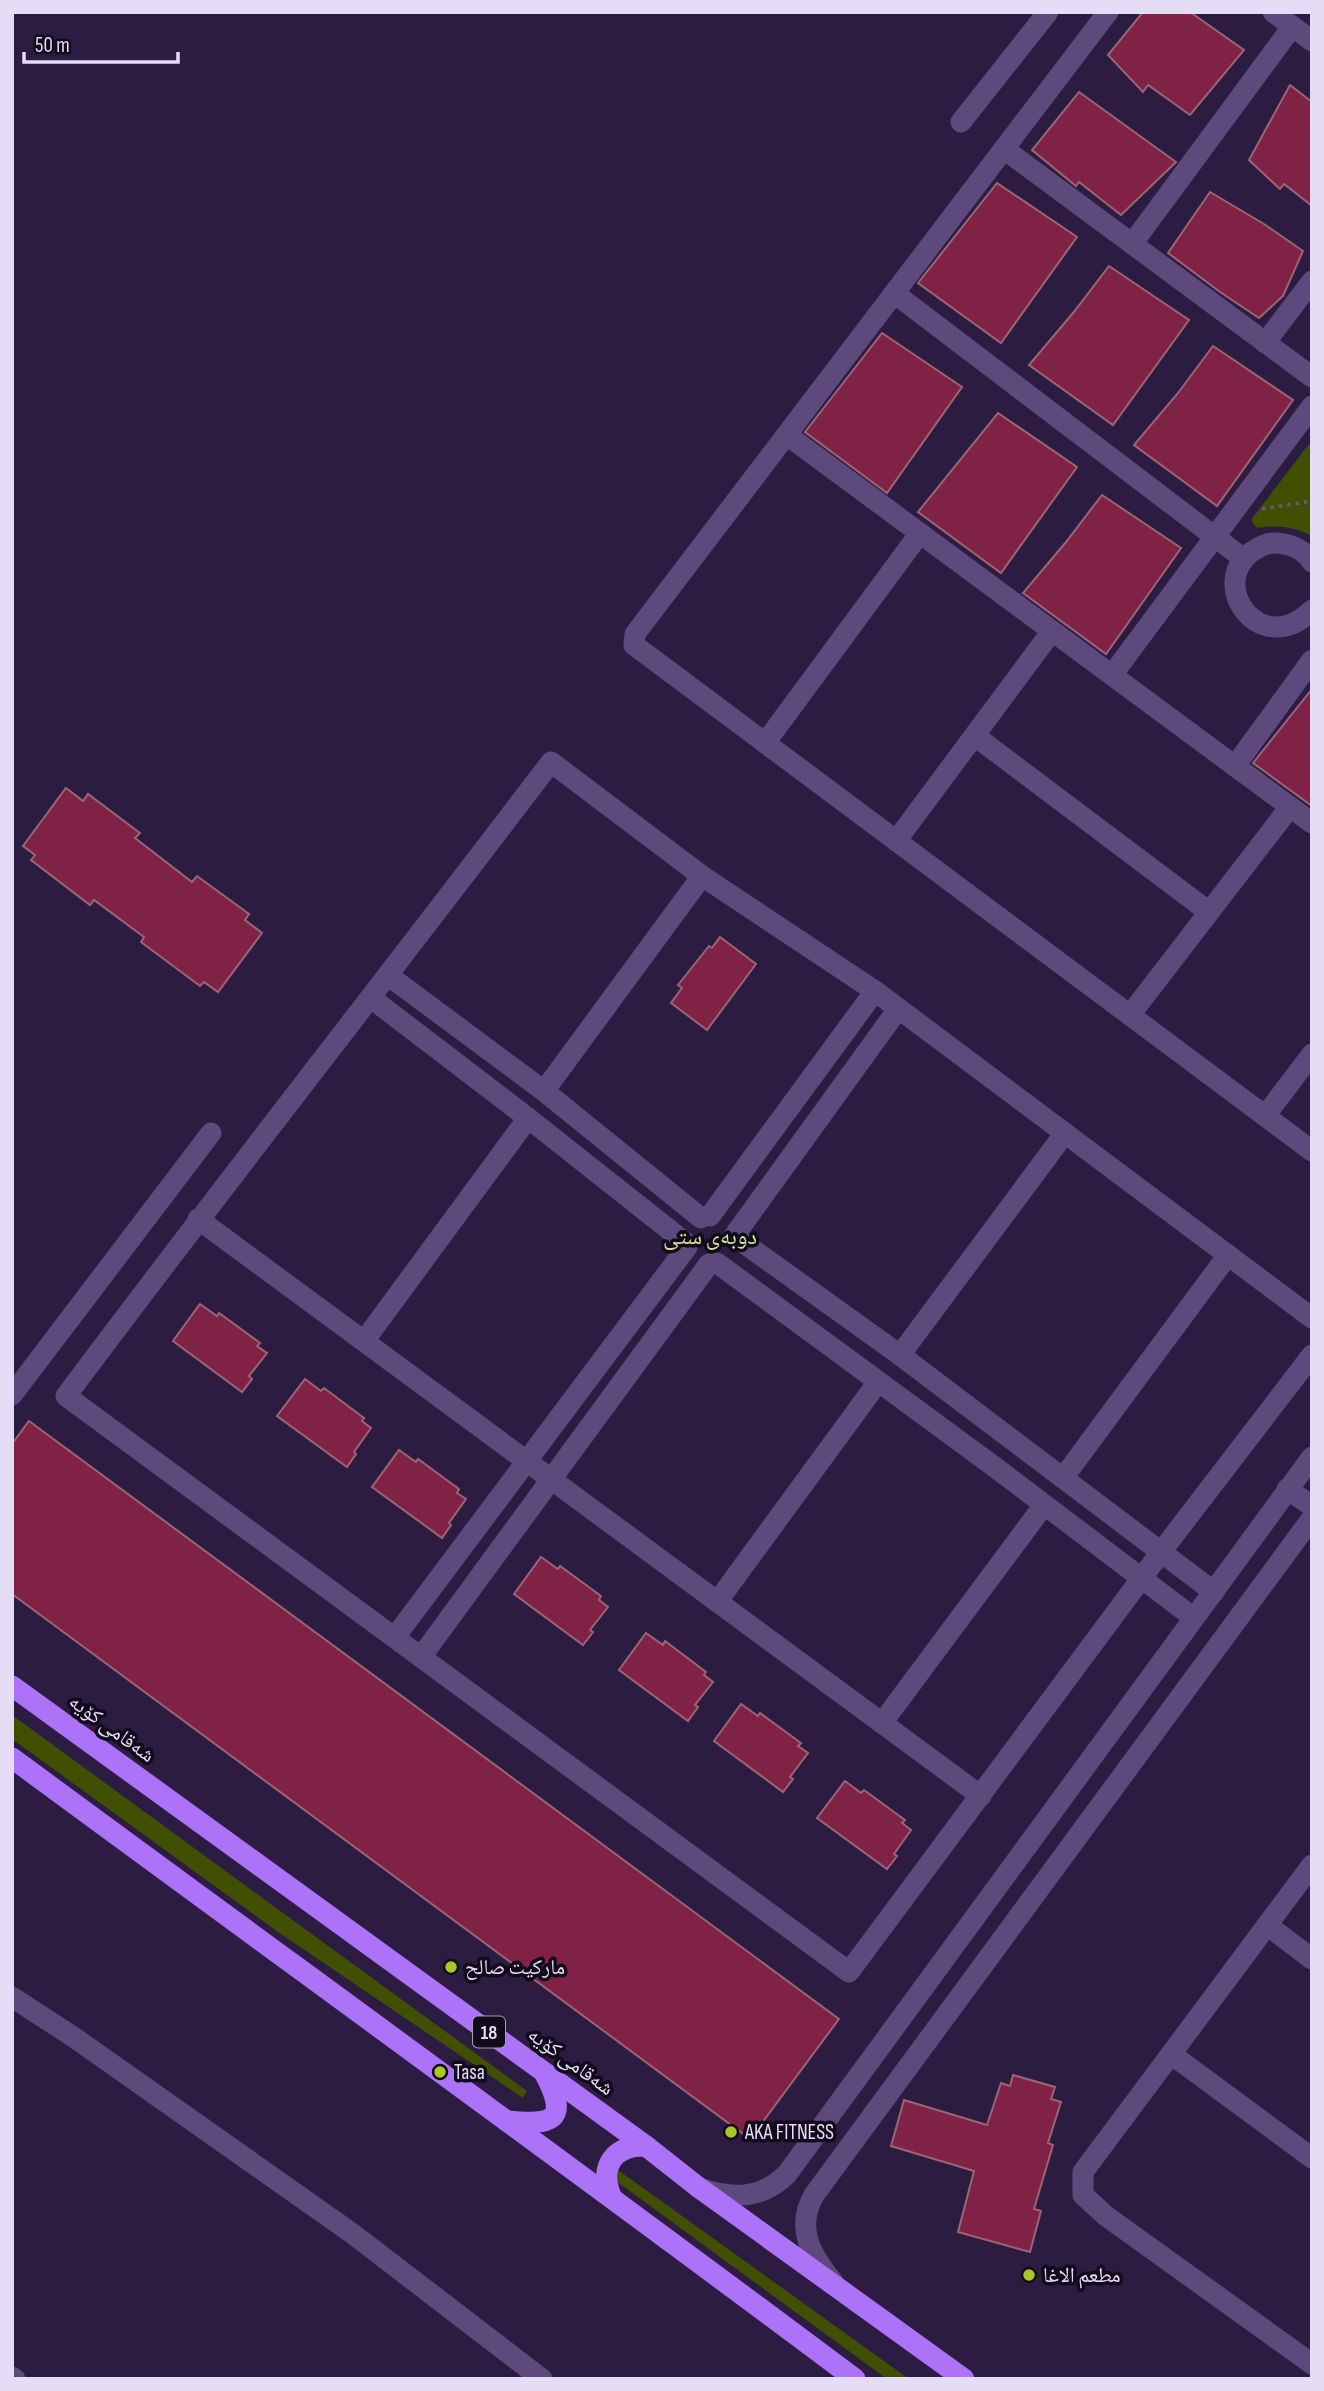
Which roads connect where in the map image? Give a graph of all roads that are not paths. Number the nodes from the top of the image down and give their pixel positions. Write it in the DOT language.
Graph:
graph roads {
  1 [pos="1048,12"];
  2 [pos="1108,12"];
  3 [pos="1273,12"];
  4 [pos="1292,27"];
  5 [pos="1312,41"];
  6 [pos="961,122"];
  7 [pos="1004,149"];
  8 [pos="1132,244"];
  9 [pos="1312,281"];
  10 [pos="894,293"];
  11 [pos="1265,343"];
  12 [pos="1312,377"];
  13 [pos="1312,406"];
  14 [pos="787,435"];
  15 [pos="920,533"];
  16 [pos="1214,537"];
  17 [pos="1244,559"];
  18 [pos="1312,562"];
  19 [pos="1312,610"];
  20 [pos="1052,631"];
  21 [pos="1312,660"];
  22 [pos="1112,676"];
  23 [pos="975,736"];
  24 [pos="765,743"];
  25 [pos="1235,766"];
  26 [pos="1290,807"];
  27 [pos="1312,824"];
  28 [pos="896,841"];
  29 [pos="702,876"];
  30 [pos="1209,912"];
  31 [pos="389,976"];
  32 [pos="875,991"];
  33 [pos="371,998"];
  34 [pos="898,1009"];
  35 [pos="1130,1016"];
  36 [pos="1312,1054"];
  37 [pos="544,1090"];
  38 [pos="1265,1116"];
  39 [pos="528,1118"];
  40 [pos="211,1133"];
  41 [pos="1065,1133"];
  42 [pos="1312,1151"];
  43 [pos="705,1217"];
  44 [pos="198,1219"];
  45 [pos="734,1236"];
  46 [pos="686,1245"];
  47 [pos="1228,1255"];
  48 [pos="713,1264"];
  49 [pos="1312,1318"];
  50 [pos="364,1342"];
  51 [pos="900,1355"];
  52 [pos="1312,1355"];
  53 [pos="878,1382"];
  54 [pos="12,1395"];
  55 [pos="1010,1439"];
  56 [pos="1312,1457"];
  57 [pos="526,1461"];
  58 [pos="992,1465"];
  59 [pos="1063,1478"];
  60 [pos="551,1479"];
  61 [pos="1287,1489"];
  62 [pos="1044,1504"];
  63 [pos="1312,1506"];
  64 [pos="1312,1518"];
  65 [pos="1161,1552"];
  66 [pos="1142,1578"];
  67 [pos="1214,1592"];
  68 [pos="717,1602"];
  69 [pos="1194,1618"];
  70 [pos="395,1637"];
  71 [pos="421,1657"];
  72 [pos="12,1686"];
  73 [pos="882,1723"];
  74 [pos="12,1758"];
  75 [pos="981,1796"];
  76 [pos="1312,1865"];
  77 [pos="1267,1925"];
  78 [pos="1312,1959"];
  79 [pos="12,1997"];
  80 [pos="1171,2054"];
  81 [pos="544,2071"];
  82 [pos="505,2121"];
  83 [pos="646,2146"];
  84 [pos="1312,2158"];
  85 [pos="780,2181"];
  86 [pos="698,2187"];
  87 [pos="611,2196"];
  88 [pos="810,2202"];
  89 [pos="839,2289"];
  90 [pos="1312,2364"];
  91 [pos="542,2379"];
  92 [pos="855,2379"];
  93 [pos="964,2379"];
  1 -- 6 [label="street"];
  2 -- 7 [label="street"];
  3 -- 4 [label="street"];
  4 -- 5 [label="street"];
  4 -- 8 [label="street"];
  7 -- 8 [label="street"];
  7 -- 10 [label="street"];
  8 -- 11 [label="street"];
  9 -- 11 [label="street"];
  10 -- 14 [label="street"];
  10 -- 16 [label="street"];
  11 -- 12 [label="street"];
  13 -- 16 [label="street"];
  14 -- 15 [label="street"];
  14 -- 24 [label="street"];
  15 -- 20 [label="street"];
  15 -- 24 [label="street"];
  16 -- 17 [label="street"];
  16 -- 22 [label="street"];
  17 -- 18 [label="street"];
  17 -- 19 [label="street"];
  20 -- 22 [label="street"];
  20 -- 23 [label="street"];
  21 -- 25 [label="street"];
  22 -- 25 [label="street"];
  23 -- 28 [label="street"];
  23 -- 30 [label="street"];
  24 -- 28 [label="street"];
  25 -- 26 [label="street"];
  26 -- 27 [label="street"];
  26 -- 30 [label="street"];
  28 -- 35 [label="street"];
  29 -- 31 [label="street"];
  29 -- 32 [label="street"];
  29 -- 37 [label="street"];
  30 -- 35 [label="street"];
  31 -- 33 [label="street"];
  31 -- 37 [label="street"];
  32 -- 34 [label="street"];
  32 -- 43 [label="street"];
  33 -- 39 [label="street"];
  33 -- 44 [label="street"];
  34 -- 41 [label="street"];
  34 -- 45 [label="street"];
  35 -- 38 [label="street"];
  36 -- 38 [label="street"];
  37 -- 43 [label="street"];
  38 -- 42 [label="street"];
  39 -- 46 [label="street"];
  39 -- 50 [label="street"];
  40 -- 54 [label="street"];
  41 -- 47 [label="street"];
  41 -- 51 [label="street"];
  43 -- 45 [label="street"];
  43 -- 46 [label="street"];
  44 -- 50 [label="street"];
  44 -- 70 [label="street"];
  45 -- 48 [label="street"];
  45 -- 51 [label="street"];
  46 -- 48 [label="street"];
  46 -- 57 [label="street"];
  47 -- 49 [label="street"];
  47 -- 59 [label="street"];
  48 -- 53 [label="street"];
  48 -- 60 [label="street"];
  50 -- 57 [label="street"];
  51 -- 55 [label="street"];
  52 -- 65 [label="street"];
  53 -- 58 [label="street"];
  53 -- 68 [label="street"];
  55 -- 58 [label="street"];
  55 -- 59 [label="street"];
  56 -- 61 [label="street"];
  57 -- 60 [label="street"];
  57 -- 70 [label="street"];
  58 -- 62 [label="street"];
  59 -- 65 [label="street"];
  60 -- 68 [label="street"];
  60 -- 71 [label="street"];
  61 -- 63 [label="street"];
  61 -- 67 [label="street"];
  62 -- 66 [label="street"];
  62 -- 73 [label="street"];
  64 -- 88 [label="street"];
  65 -- 66 [label="street"];
  65 -- 67 [label="street"];
  66 -- 69 [label="street"];
  66 -- 75 [label="street"];
  67 -- 69 [label="street"];
  68 -- 73 [label="street"];
  69 -- 85 [label="street"];
  70 -- 71 [label="street"];
  71 -- 75 [label="street"];
  72 -- 81 [label="highway, شەقامی کۆیە / 18"];
  73 -- 75 [label="street"];
  74 -- 82 [label="highway"];
  76 -- 77 [label="street"];
  77 -- 78 [label="street"];
  77 -- 80 [label="street"];
  79 -- 91 [label="street"];
  80 -- 84 [label="street"];
  80 -- 90 [label="street"];
  81 -- 82 [label="highway"];
  81 -- 83 [label="highway, شەقامی کۆیە / 18"];
  82 -- 87 [label="highway"];
  83 -- 86 [label="highway, شەقامی کۆیە / 18"];
  83 -- 87 [label="highway"];
  85 -- 86 [label="street"];
  85 -- 88 [label="street"];
  86 -- 89 [label="highway, شەقامی کۆیە / 18"];
  87 -- 92 [label="highway"];
  88 -- 89 [label="street"];
  89 -- 93 [label="highway, شەقامی کۆیە / 18"];
}
